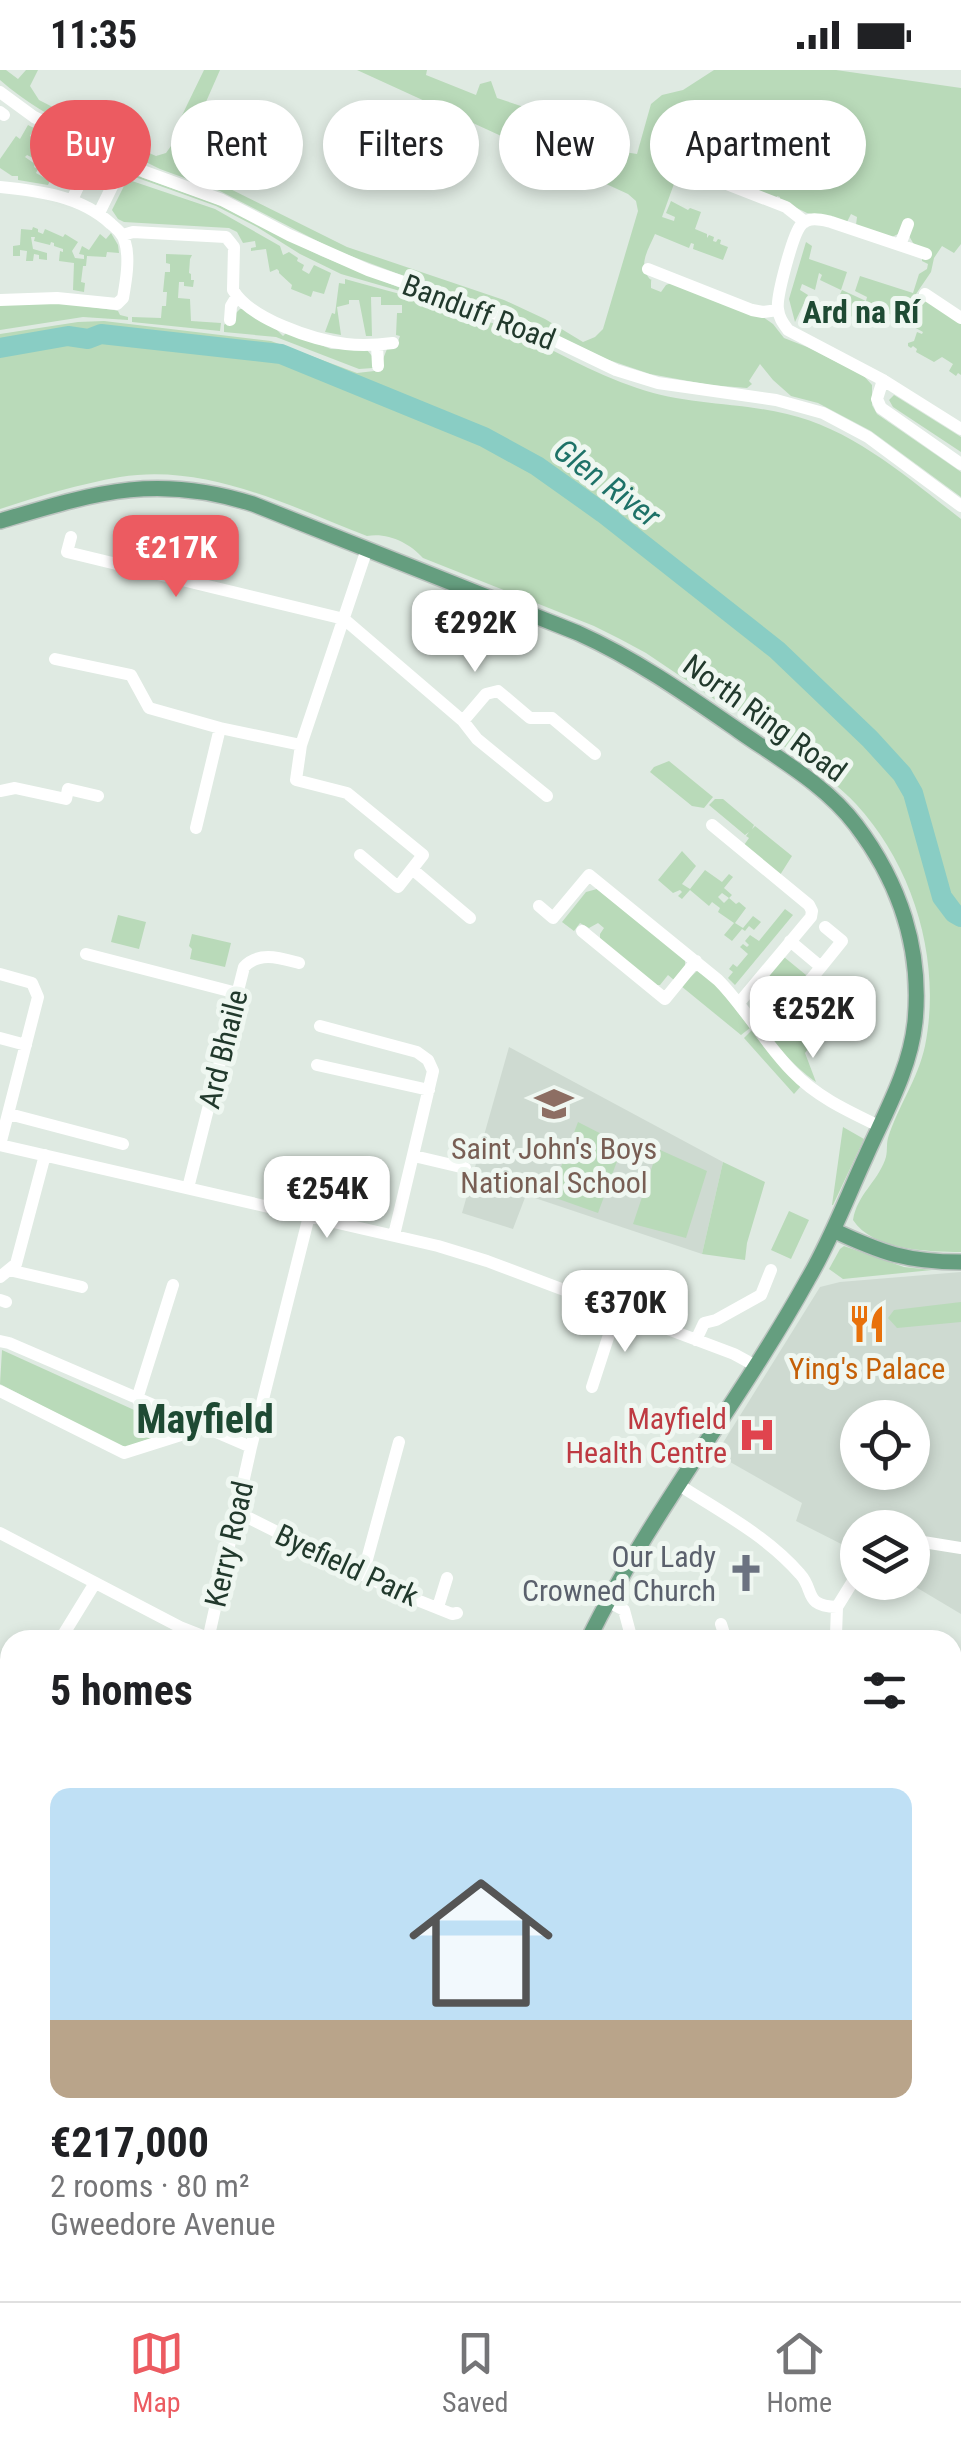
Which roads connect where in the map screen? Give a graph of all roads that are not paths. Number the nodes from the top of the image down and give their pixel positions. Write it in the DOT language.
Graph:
graph roads {
  1 [pos="0,92"];
  2 [pos="30,114"];
  3 [pos="151,172"];
  4 [pos="0,188"];
  5 [pos="77,190"];
  6 [pos="111,190"];
  7 [pos="742,190"];
  8 [pos="72,200"];
  9 [pos="99,214"];
  10 [pos="805,222"];
  11 [pos="908,224"];
  12 [pos="123,235"];
  13 [pos="900,245"];
  14 [pos="926,254"];
  15 [pos="648,269"];
  16 [pos="925,294"];
  17 [pos="236,296"];
  18 [pos="0,300"];
  19 [pos="778,310"];
  20 [pos="961,318"];
  21 [pos="230,320"];
  22 [pos="394,343"];
  23 [pos="377,344"];
  24 [pos="378,366"];
  25 [pos="883,380"];
  26 [pos="961,429"];
  27 [pos="961,464"];
  28 [pos="961,506"];
  29 [pos="0,522"];
  30 [pos="71,537"];
  31 [pos="366,549"];
  32 [pos="344,619"];
  33 [pos="55,659"];
  34 [pos="464,721"];
  35 [pos="220,728"];
  36 [pos="301,745"];
  37 [pos="595,754"];
  38 [pos="0,791"];
  39 [pos="98,796"];
  40 [pos="547,796"];
  41 [pos="712,825"];
  42 [pos="196,828"];
  43 [pos="360,855"];
  44 [pos="412,870"];
  45 [pos="539,906"];
  46 [pos="470,918"];
  47 [pos="825,927"];
  48 [pos="582,931"];
  49 [pos="790,941"];
  50 [pos="86,954"];
  51 [pos="696,961"];
  52 [pos="299,963"];
  53 [pos="822,967"];
  54 [pos="0,974"];
  55 [pos="237,994"];
  56 [pos="740,1003"];
  57 [pos="817,1014"];
  58 [pos="320,1026"];
  59 [pos="0,1038"];
  60 [pos="26,1046"];
  61 [pos="317,1065"];
  62 [pos="429,1090"];
  63 [pos="9,1114"];
  64 [pos="879,1126"];
  65 [pos="123,1144"];
  66 [pos="0,1145"];
  67 [pos="45,1155"];
  68 [pos="414,1156"];
  69 [pos="465,1168"];
  70 [pos="188,1188"];
  71 [pos="309,1216"];
  72 [pos="833,1230"];
  73 [pos="394,1235"];
  74 [pos="961,1262"];
  75 [pos="771,1270"];
  76 [pos="4,1273"];
  77 [pos="173,1285"];
  78 [pos="82,1287"];
  79 [pos="617,1310"];
  80 [pos="696,1340"];
  81 [pos="0,1341"];
  82 [pos="756,1366"];
  83 [pos="592,1387"];
  84 [pos="0,1391"];
  85 [pos="137,1399"];
  86 [pos="202,1428"];
  87 [pos="399,1442"];
  88 [pos="252,1447"];
  89 [pos="679,1486"];
  90 [pos="237,1512"];
  91 [pos="0,1533"];
  92 [pos="930,1543"];
  93 [pos="961,1548"];
  94 [pos="363,1574"];
  95 [pos="447,1578"];
  96 [pos="95,1583"];
  97 [pos="841,1600"];
  98 [pos="607,1601"];
  99 [pos="438,1607"];
  100 [pos="837,1607"];
  101 [pos="457,1614"];
  102 [pos="722,1624"];
  103 [pos="66,1630"];
  104 [pos="187,1630"];
  105 [pos="210,1630"];
  106 [pos="593,1630"];
  107 [pos="629,1630"];
  108 [pos="724,1630"];
  109 [pos="836,1630"];
  1 -- 2 [label="street, Banduff Road"];
  3 -- 28 [label="street, Banduff Road"];
  4 -- 8 [label="street"];
  5 -- 8 [label="street"];
  6 -- 9 [label="street"];
  7 -- 10 [label="street"];
  8 -- 9 [label="street"];
  9 -- 12 [label="street"];
  10 -- 13 [label="street"];
  10 -- 19 [label="street"];
  11 -- 13 [label="street"];
  12 -- 17 [label="street"];
  12 -- 18 [label="street"];
  13 -- 14 [label="street"];
  15 -- 19 [label="street"];
  16 -- 20 [label="street"];
  17 -- 21 [label="street"];
  17 -- 23 [label="street"];
  19 -- 25 [label="street"];
  22 -- 23 [label="street"];
  23 -- 24 [label="street"];
  25 -- 26 [label="street"];
  25 -- 27 [label="street"];
  29 -- 31 [label="main road, North Ring Road"];
  30 -- 32 [label="street"];
  31 -- 32 [label="street"];
  31 -- 64 [label="main road, North Ring Road"];
  32 -- 34 [label="street"];
  32 -- 36 [label="street"];
  33 -- 35 [label="street"];
  34 -- 37 [label="street"];
  34 -- 40 [label="street"];
  35 -- 36 [label="street"];
  35 -- 42 [label="street"];
  36 -- 44 [label="street"];
  38 -- 39 [label="street"];
  41 -- 49 [label="street"];
  43 -- 44 [label="street"];
  44 -- 46 [label="street"];
  45 -- 51 [label="street"];
  47 -- 53 [label="street"];
  48 -- 51 [label="street"];
  49 -- 53 [label="street"];
  49 -- 56 [label="street"];
  50 -- 55 [label="street"];
  51 -- 56 [label="street"];
  52 -- 55 [label="street, Ard Bhaile"];
  53 -- 57 [label="street"];
  54 -- 60 [label="street"];
  55 -- 70 [label="street, Ard Bhaile"];
  56 -- 64 [label="street"];
  58 -- 62 [label="street"];
  59 -- 60 [label="street"];
  60 -- 63 [label="street"];
  61 -- 62 [label="street"];
  62 -- 68 [label="street"];
  63 -- 65 [label="street"];
  63 -- 66 [label="street"];
  64 -- 72 [label="main road, North Ring Road"];
  66 -- 67 [label="street"];
  67 -- 70 [label="street"];
  67 -- 76 [label="street"];
  68 -- 69 [label="street"];
  68 -- 73 [label="street"];
  70 -- 71 [label="street"];
  71 -- 73 [label="street"];
  71 -- 88 [label="street, Kerry Road"];
  72 -- 74 [label="main road"];
  72 -- 82 [label="main road, North Ring Road"];
  73 -- 79 [label="street"];
  75 -- 80 [label="street"];
  76 -- 78 [label="street"];
  77 -- 85 [label="street"];
  79 -- 80 [label="street"];
  79 -- 83 [label="street"];
  80 -- 82 [label="street"];
  81 -- 85 [label="street"];
  82 -- 89 [label="main road, North Ring Road"];
  84 -- 86 [label="street"];
  85 -- 86 [label="street"];
  86 -- 88 [label="street"];
  87 -- 94 [label="street"];
  88 -- 90 [label="street, Kerry Road"];
  89 -- 98 [label="main road, North Ring Road"];
  89 -- 100 [label="street"];
  90 -- 94 [label="street, Byefield Park"];
  90 -- 105 [label="street, Kerry Road"];
  91 -- 96 [label="street"];
  92 -- 93 [label="street"];
  94 -- 99 [label="street, Byefield Park"];
  95 -- 99 [label="street"];
  96 -- 103 [label="street"];
  96 -- 104 [label="street"];
  97 -- 100 [label="street"];
  98 -- 106 [label="main road, North Ring Road"];
  98 -- 107 [label="street"];
  99 -- 101 [label="street, Byefield Park"];
  100 -- 109 [label="street"];
  102 -- 108 [label="street"];
}
